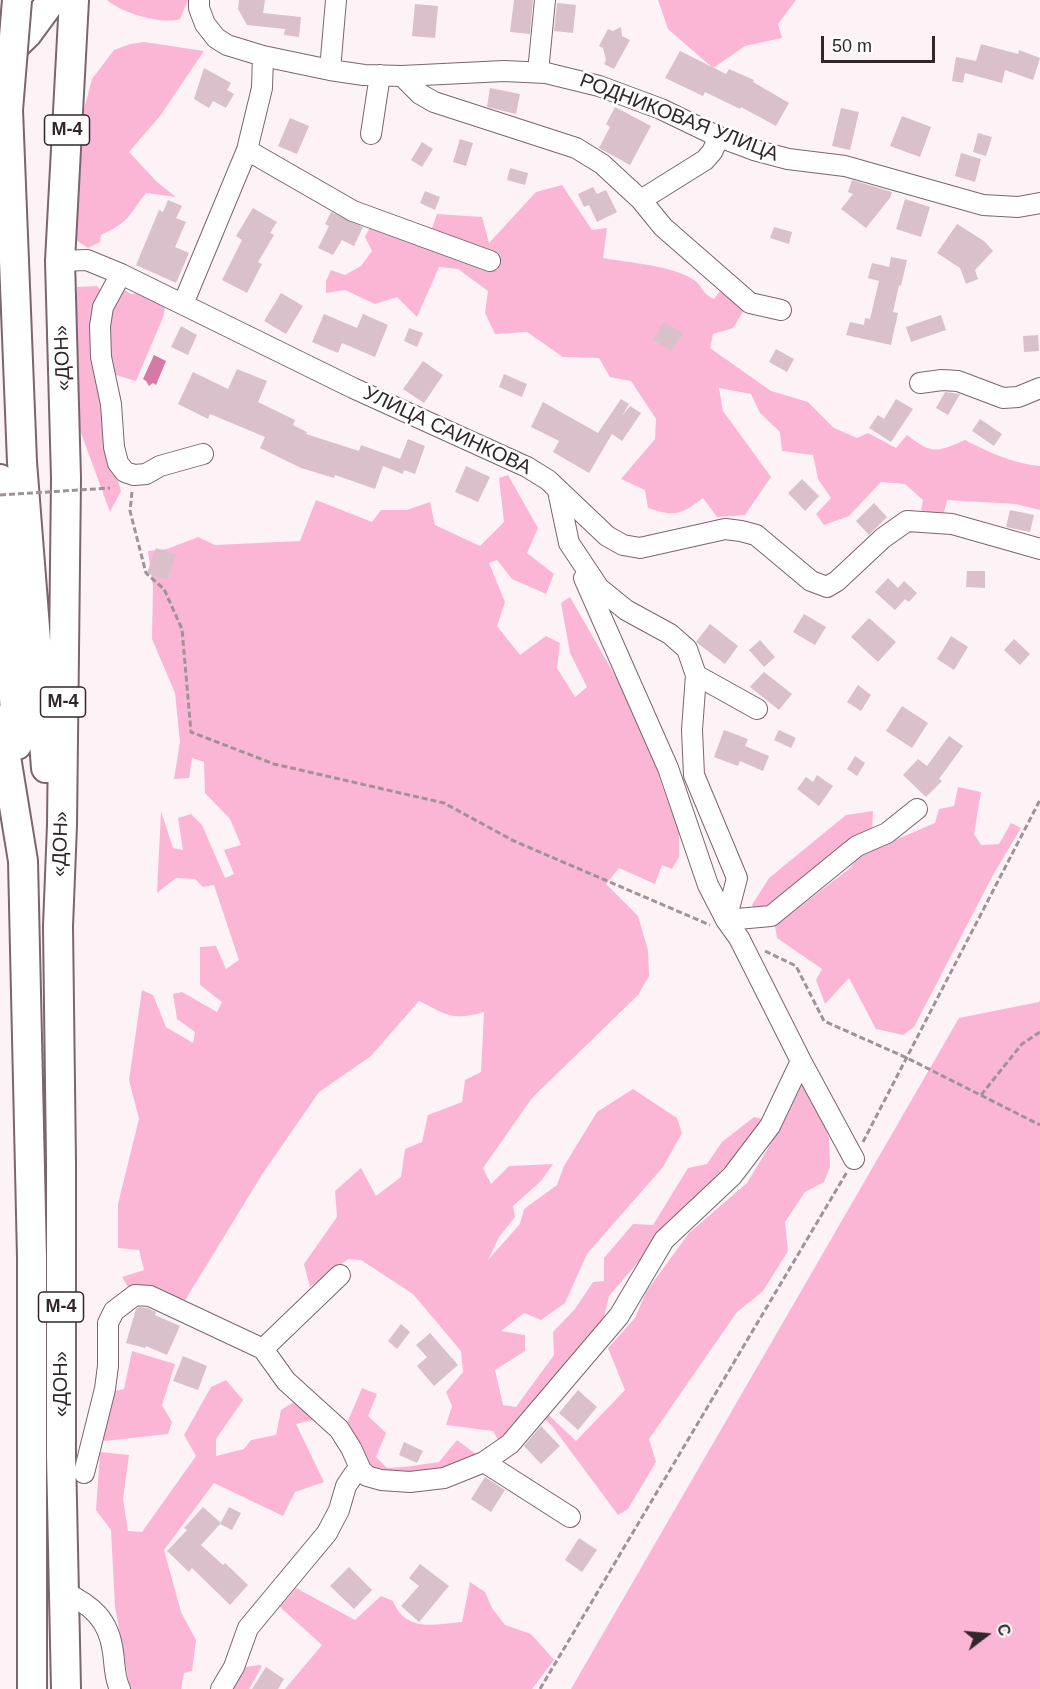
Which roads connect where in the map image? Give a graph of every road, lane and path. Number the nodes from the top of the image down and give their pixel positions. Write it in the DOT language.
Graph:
graph roads {
  1 [pos="17,0"];
  2 [pos="52,0"];
  3 [pos="74,0"];
  4 [pos="199,0"];
  5 [pos="336,0"];
  6 [pos="545,0"];
  7 [pos="263,56"];
  8 [pos="0,59"];
  9 [pos="330,70"];
  10 [pos="538,72"];
  11 [pos="380,75"];
  12 [pos="402,76"];
  13 [pos="371,134"];
  14 [pos="719,137"];
  15 [pos="248,150"];
  16 [pos="641,200"];
  17 [pos="1040,203"];
  18 [pos="60,261"];
  19 [pos="490,261"];
  20 [pos="121,274"];
  21 [pos="183,304"];
  22 [pos="781,310"];
  23 [pos="920,383"];
  24 [pos="1040,388"];
  25 [pos="203,454"];
  26 [pos="135,475"];
  27 [pos="0,479"];
  28 [pos="110,488"];
  29 [pos="558,491"];
  30 [pos="0,495"];
  31 [pos="569,543"];
  32 [pos="1040,549"];
  33 [pos="696,675"];
  34 [pos="757,709"];
  35 [pos="0,720"];
  36 [pos="1040,800"];
  37 [pos="917,809"];
  38 [pos="23,861"];
  39 [pos="726,920"];
  40 [pos="58,926"];
  41 [pos="739,938"];
  42 [pos="1040,1032"];
  43 [pos="907,1058"];
  44 [pos="801,1061"];
  45 [pos="981,1095"];
  46 [pos="1040,1125"];
  47 [pos="854,1159"];
  48 [pos="340,1275"];
  49 [pos="263,1349"];
  50 [pos="484,1462"];
  51 [pos="361,1470"];
  52 [pos="84,1473"];
  53 [pos="570,1517"];
  54 [pos="64,1592"];
  55 [pos="32,1689"];
  56 [pos="66,1689"];
  57 [pos="120,1689"];
  58 [pos="221,1689"];
  59 [pos="540,1689"];
  1 -- 40 [label="highway, bridge"];
  2 -- 8 [label="highway"];
  3 -- 18 [label="highway, «ДОН» / М-4"];
  4 -- 7 [label="street, РОДНИКОВАЯ УЛИЦА"];
  5 -- 9 [label="street"];
  6 -- 10 [label="street"];
  7 -- 9 [label="street, РОДНИКОВАЯ УЛИЦА"];
  7 -- 15 [label="street"];
  9 -- 11 [label="street, РОДНИКОВАЯ УЛИЦА"];
  10 -- 12 [label="street, РОДНИКОВАЯ УЛИЦА"];
  10 -- 14 [label="street, РОДНИКОВАЯ УЛИЦА"];
  11 -- 12 [label="street, РОДНИКОВАЯ УЛИЦА"];
  11 -- 13 [label="street"];
  12 -- 16 [label="street"];
  14 -- 16 [label="street"];
  14 -- 17 [label="street, РОДНИКОВАЯ УЛИЦА"];
  15 -- 19 [label="street"];
  15 -- 21 [label="street"];
  16 -- 22 [label="street"];
  18 -- 20 [label="street, УЛИЦА САИНКОВА"];
  18 -- 40 [label="highway, «ДОН» / М-4"];
  20 -- 21 [label="street, УЛИЦА САИНКОВА"];
  20 -- 26 [label="street"];
  21 -- 29 [label="street, УЛИЦА САИНКОВА"];
  23 -- 24 [label="street"];
  25 -- 26 [label="street"];
  26 -- 41 [label="path"];
  27 -- 38 [label="highway"];
  28 -- 30 [label="path, bridge"];
  29 -- 31 [label="street"];
  29 -- 32 [label="street, УЛИЦА САИНКОВА"];
  31 -- 33 [label="street"];
  31 -- 39 [label="street"];
  33 -- 34 [label="street"];
  33 -- 39 [label="street"];
  35 -- 38 [label="highway, «ДОН» / М-4"];
  36 -- 43 [label="path"];
  37 -- 39 [label="street"];
  38 -- 55 [label="highway, «ДОН» / М-4"];
  39 -- 41 [label="street"];
  40 -- 54 [label="highway, «ДОН» / М-4"];
  41 -- 43 [label="path"];
  41 -- 44 [label="street"];
  42 -- 45 [label="path"];
  43 -- 45 [label="path"];
  43 -- 47 [label="path"];
  44 -- 47 [label="street"];
  44 -- 50 [label="street"];
  45 -- 46 [label="path"];
  47 -- 59 [label="path"];
  48 -- 49 [label="street"];
  49 -- 51 [label="street"];
  49 -- 52 [label="street"];
  50 -- 51 [label="street"];
  50 -- 53 [label="street"];
  51 -- 58 [label="street"];
  54 -- 56 [label="highway, «ДОН» / М-4"];
  54 -- 57 [label="street"];
}
